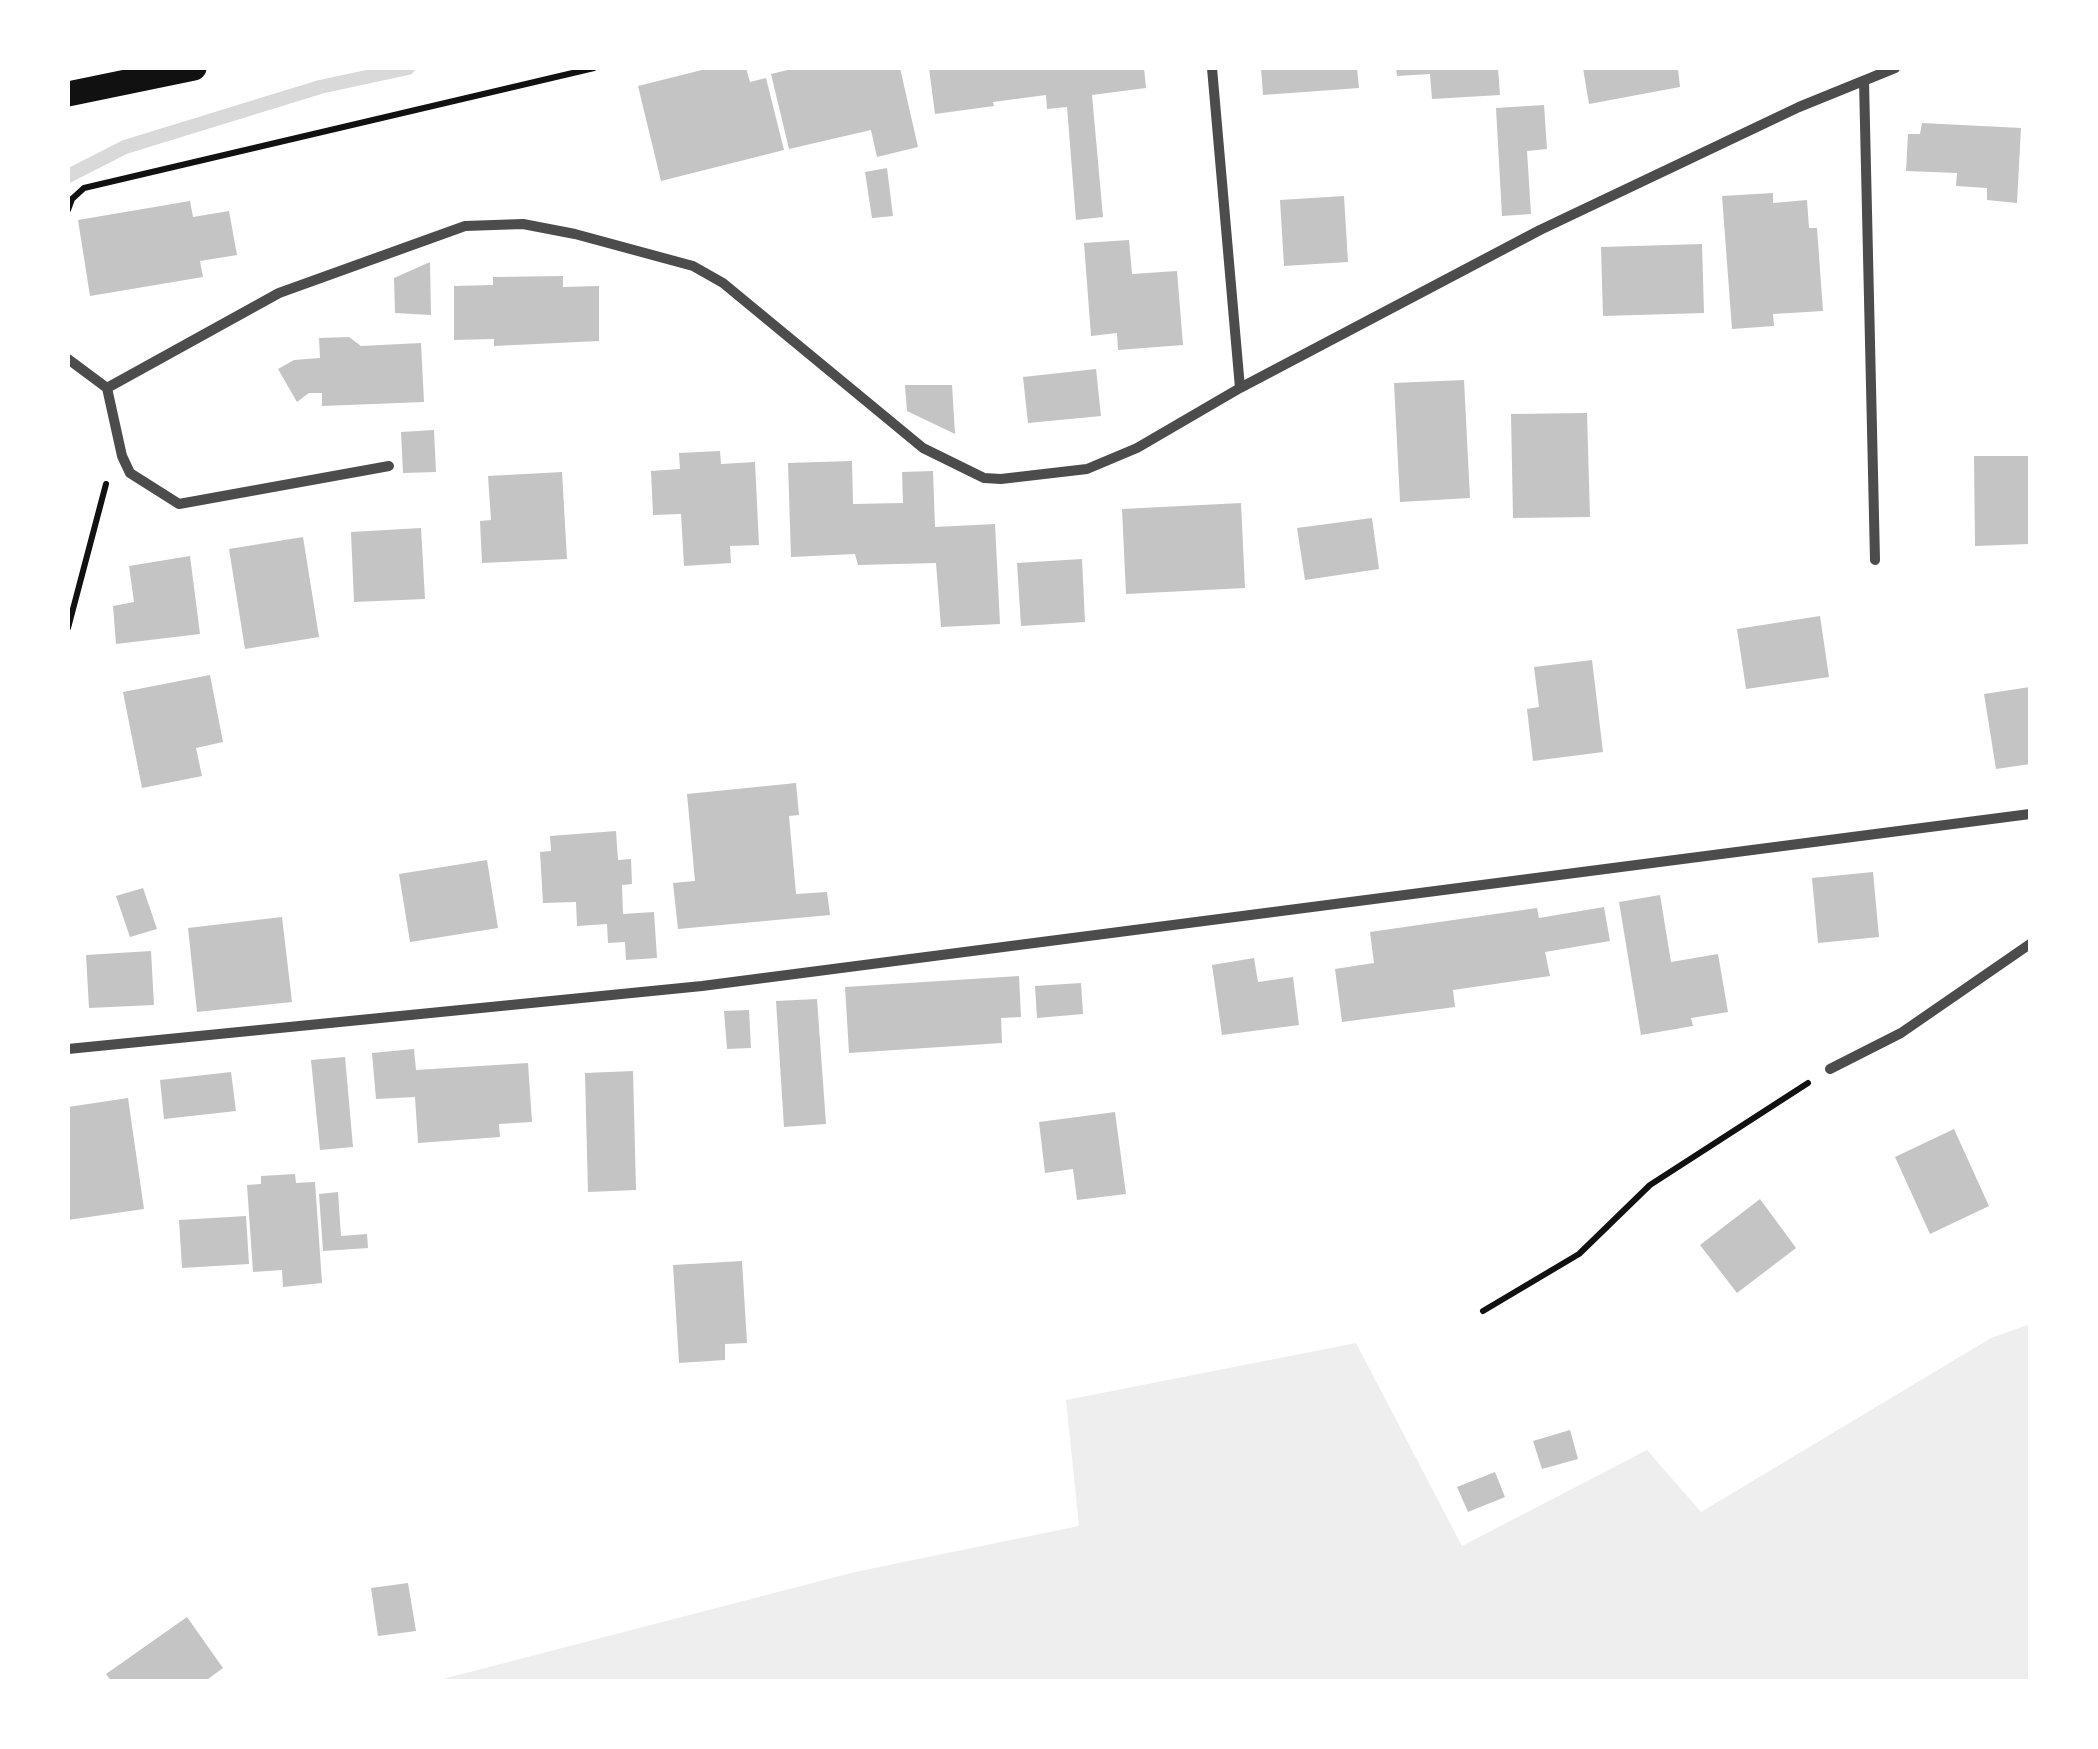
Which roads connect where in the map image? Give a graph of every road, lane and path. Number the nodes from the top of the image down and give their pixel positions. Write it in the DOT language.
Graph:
graph roads {
  1 [pos="194,68"];
  2 [pos="594,68"];
  3 [pos="1212,68"];
  4 [pos="1896,68"];
  5 [pos="1864,80"];
  6 [pos="68,94"];
  7 [pos="68,210"];
  8 [pos="68,360"];
  9 [pos="108,388"];
  10 [pos="1240,388"];
  11 [pos="122,456"];
  12 [pos="389,466"];
  13 [pos="1875,560"];
  14 [pos="68,628"];
  15 [pos="2030,814"];
  16 [pos="2030,944"];
  17 [pos="68,1049"];
  18 [pos="1830,1069"];
  19 [pos="1483,1312"];
  1 -- 6 [label="main road"];
  2 -- 7 [label="path"];
  3 -- 10 [label="street"];
  4 -- 5 [label="street"];
  5 -- 10 [label="street"];
  5 -- 13 [label="street"];
  8 -- 9 [label="street"];
  9 -- 10 [label="street"];
  9 -- 11 [label="street"];
  11 -- 12 [label="street"];
  11 -- 14 [label="path"];
  15 -- 17 [label="street"];
  16 -- 18 [label="street"];
  18 -- 19 [label="path"];
}
